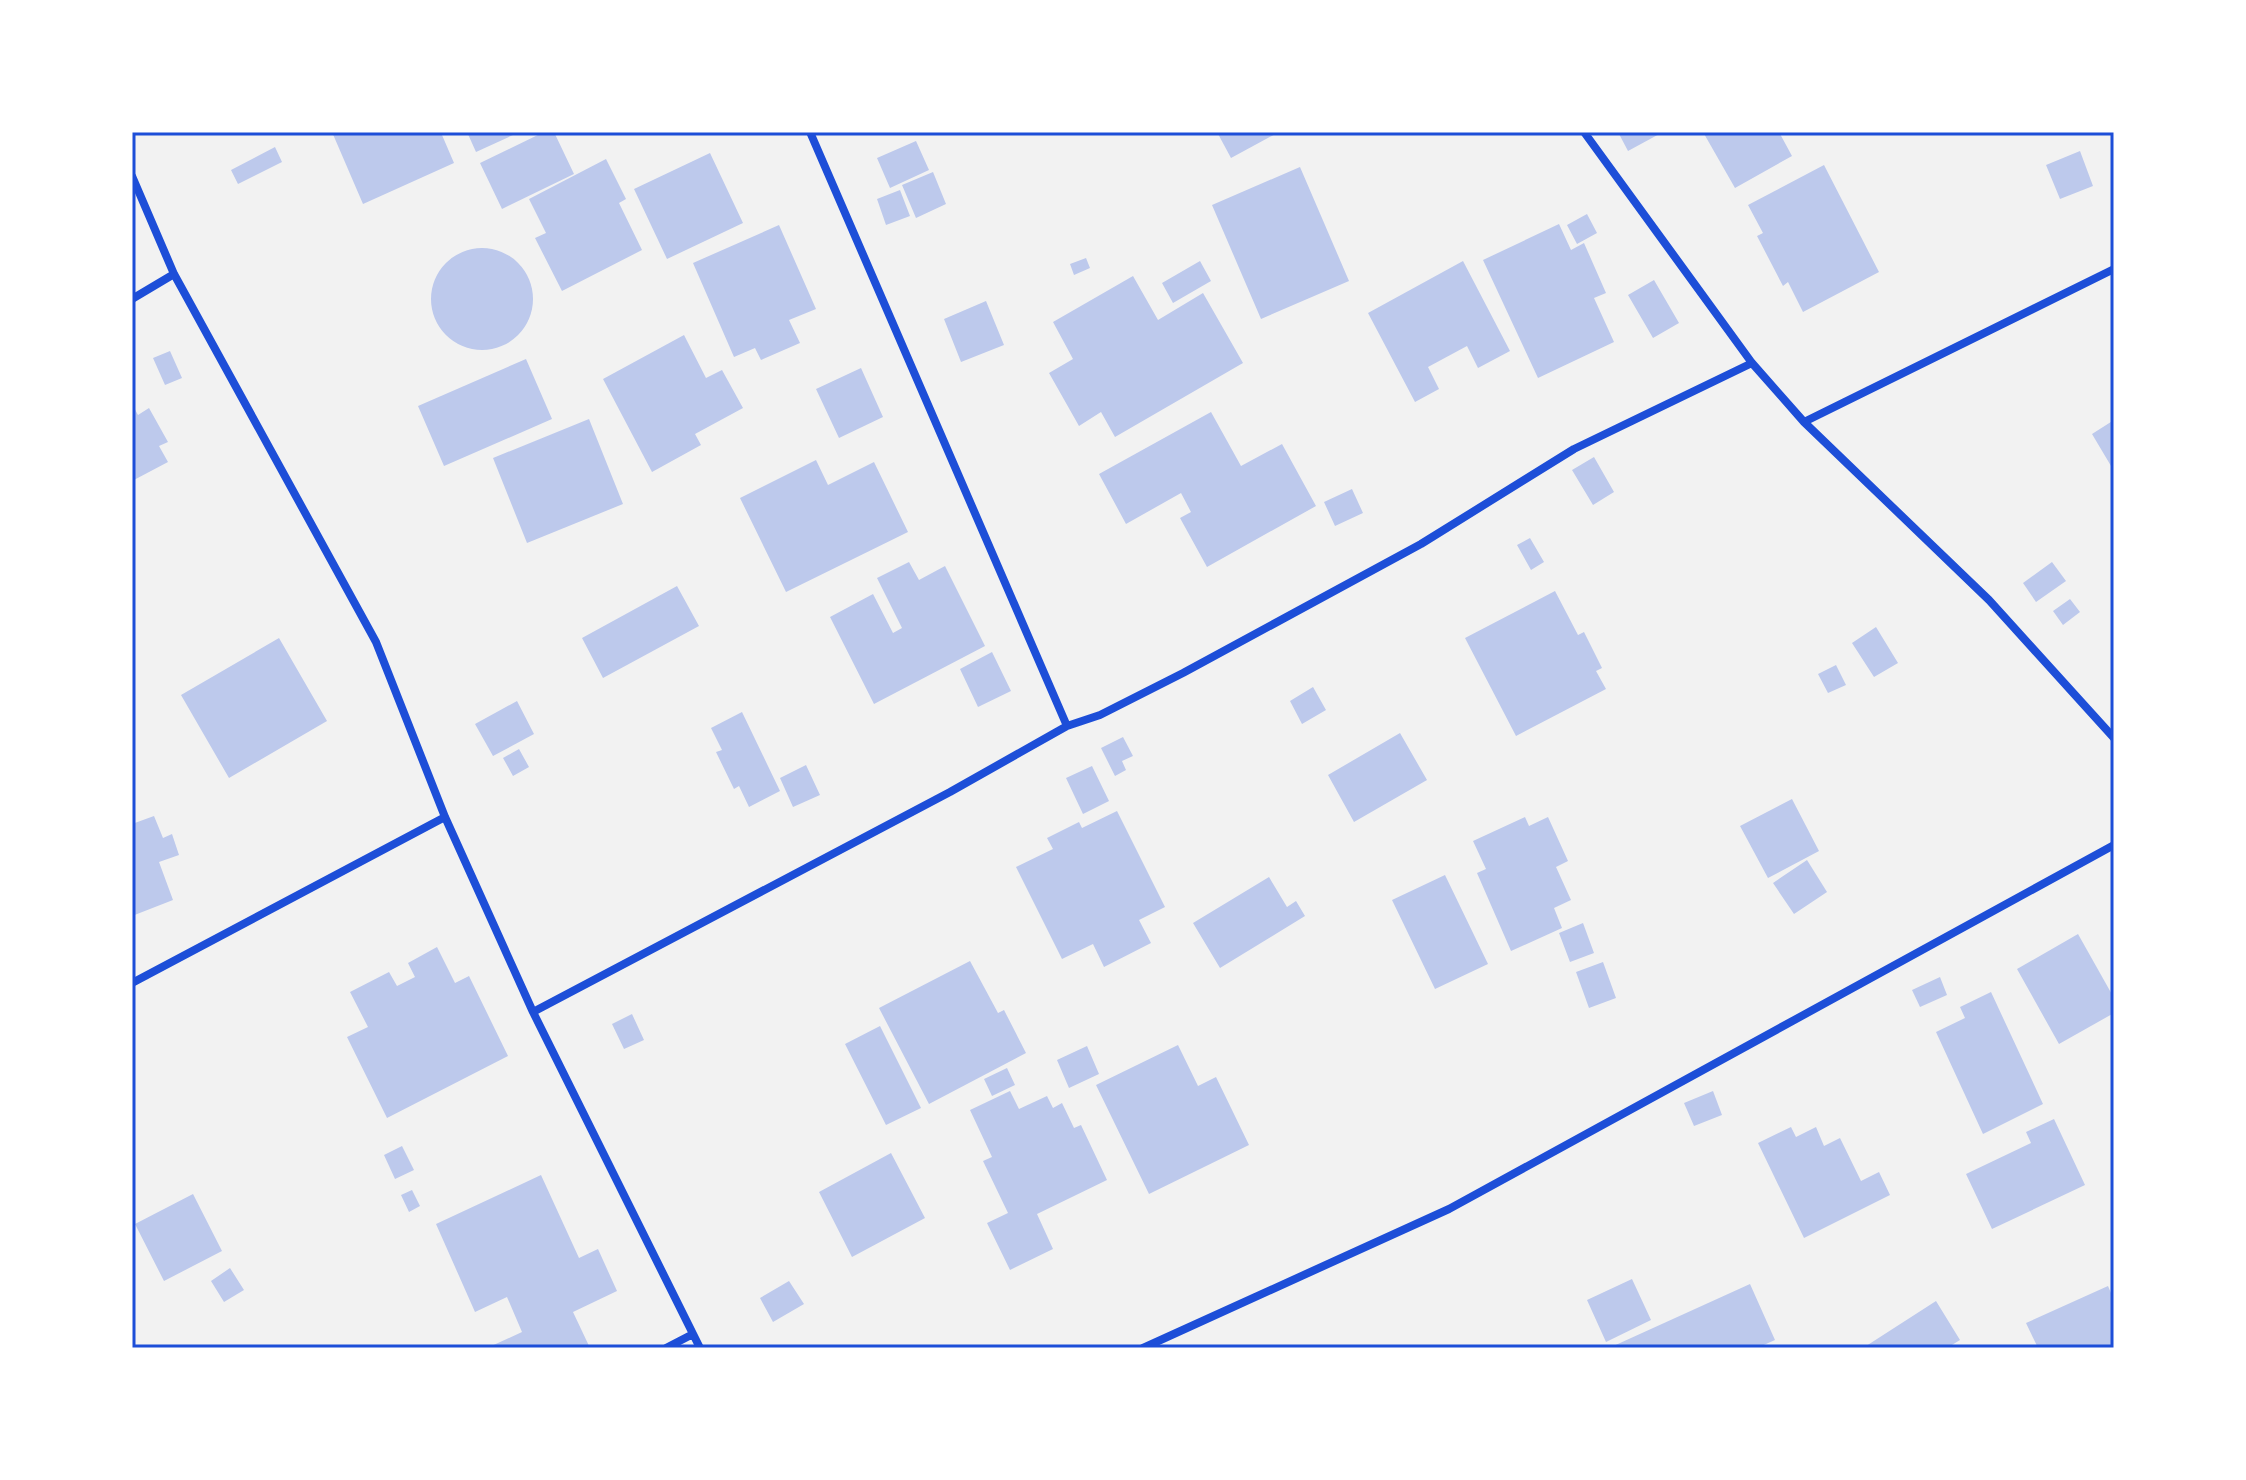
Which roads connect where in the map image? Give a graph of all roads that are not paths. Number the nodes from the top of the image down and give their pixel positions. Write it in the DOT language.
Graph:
graph roads {
  1 [pos="810,132"];
  2 [pos="1584,132"];
  3 [pos="132,176"];
  4 [pos="2114,269"];
  5 [pos="174,274"];
  6 [pos="132,299"];
  7 [pos="1752,363"];
  8 [pos="1804,422"];
  9 [pos="1067,726"];
  10 [pos="2114,738"];
  11 [pos="445,817"];
  12 [pos="2114,845"];
  13 [pos="132,983"];
  14 [pos="533,1012"];
  15 [pos="693,1334"];
  16 [pos="666,1348"];
  17 [pos="700,1348"];
  18 [pos="1143,1348"];
  1 -- 9 [label="street"];
  2 -- 7 [label="street"];
  3 -- 5 [label="street"];
  4 -- 8 [label="street"];
  5 -- 6 [label="street"];
  5 -- 11 [label="street"];
  7 -- 8 [label="street"];
  7 -- 9 [label="street"];
  8 -- 10 [label="street"];
  9 -- 14 [label="street"];
  11 -- 13 [label="street"];
  11 -- 14 [label="street"];
  12 -- 18 [label="street"];
  14 -- 15 [label="street"];
  15 -- 16 [label="street"];
  15 -- 17 [label="street"];
}
